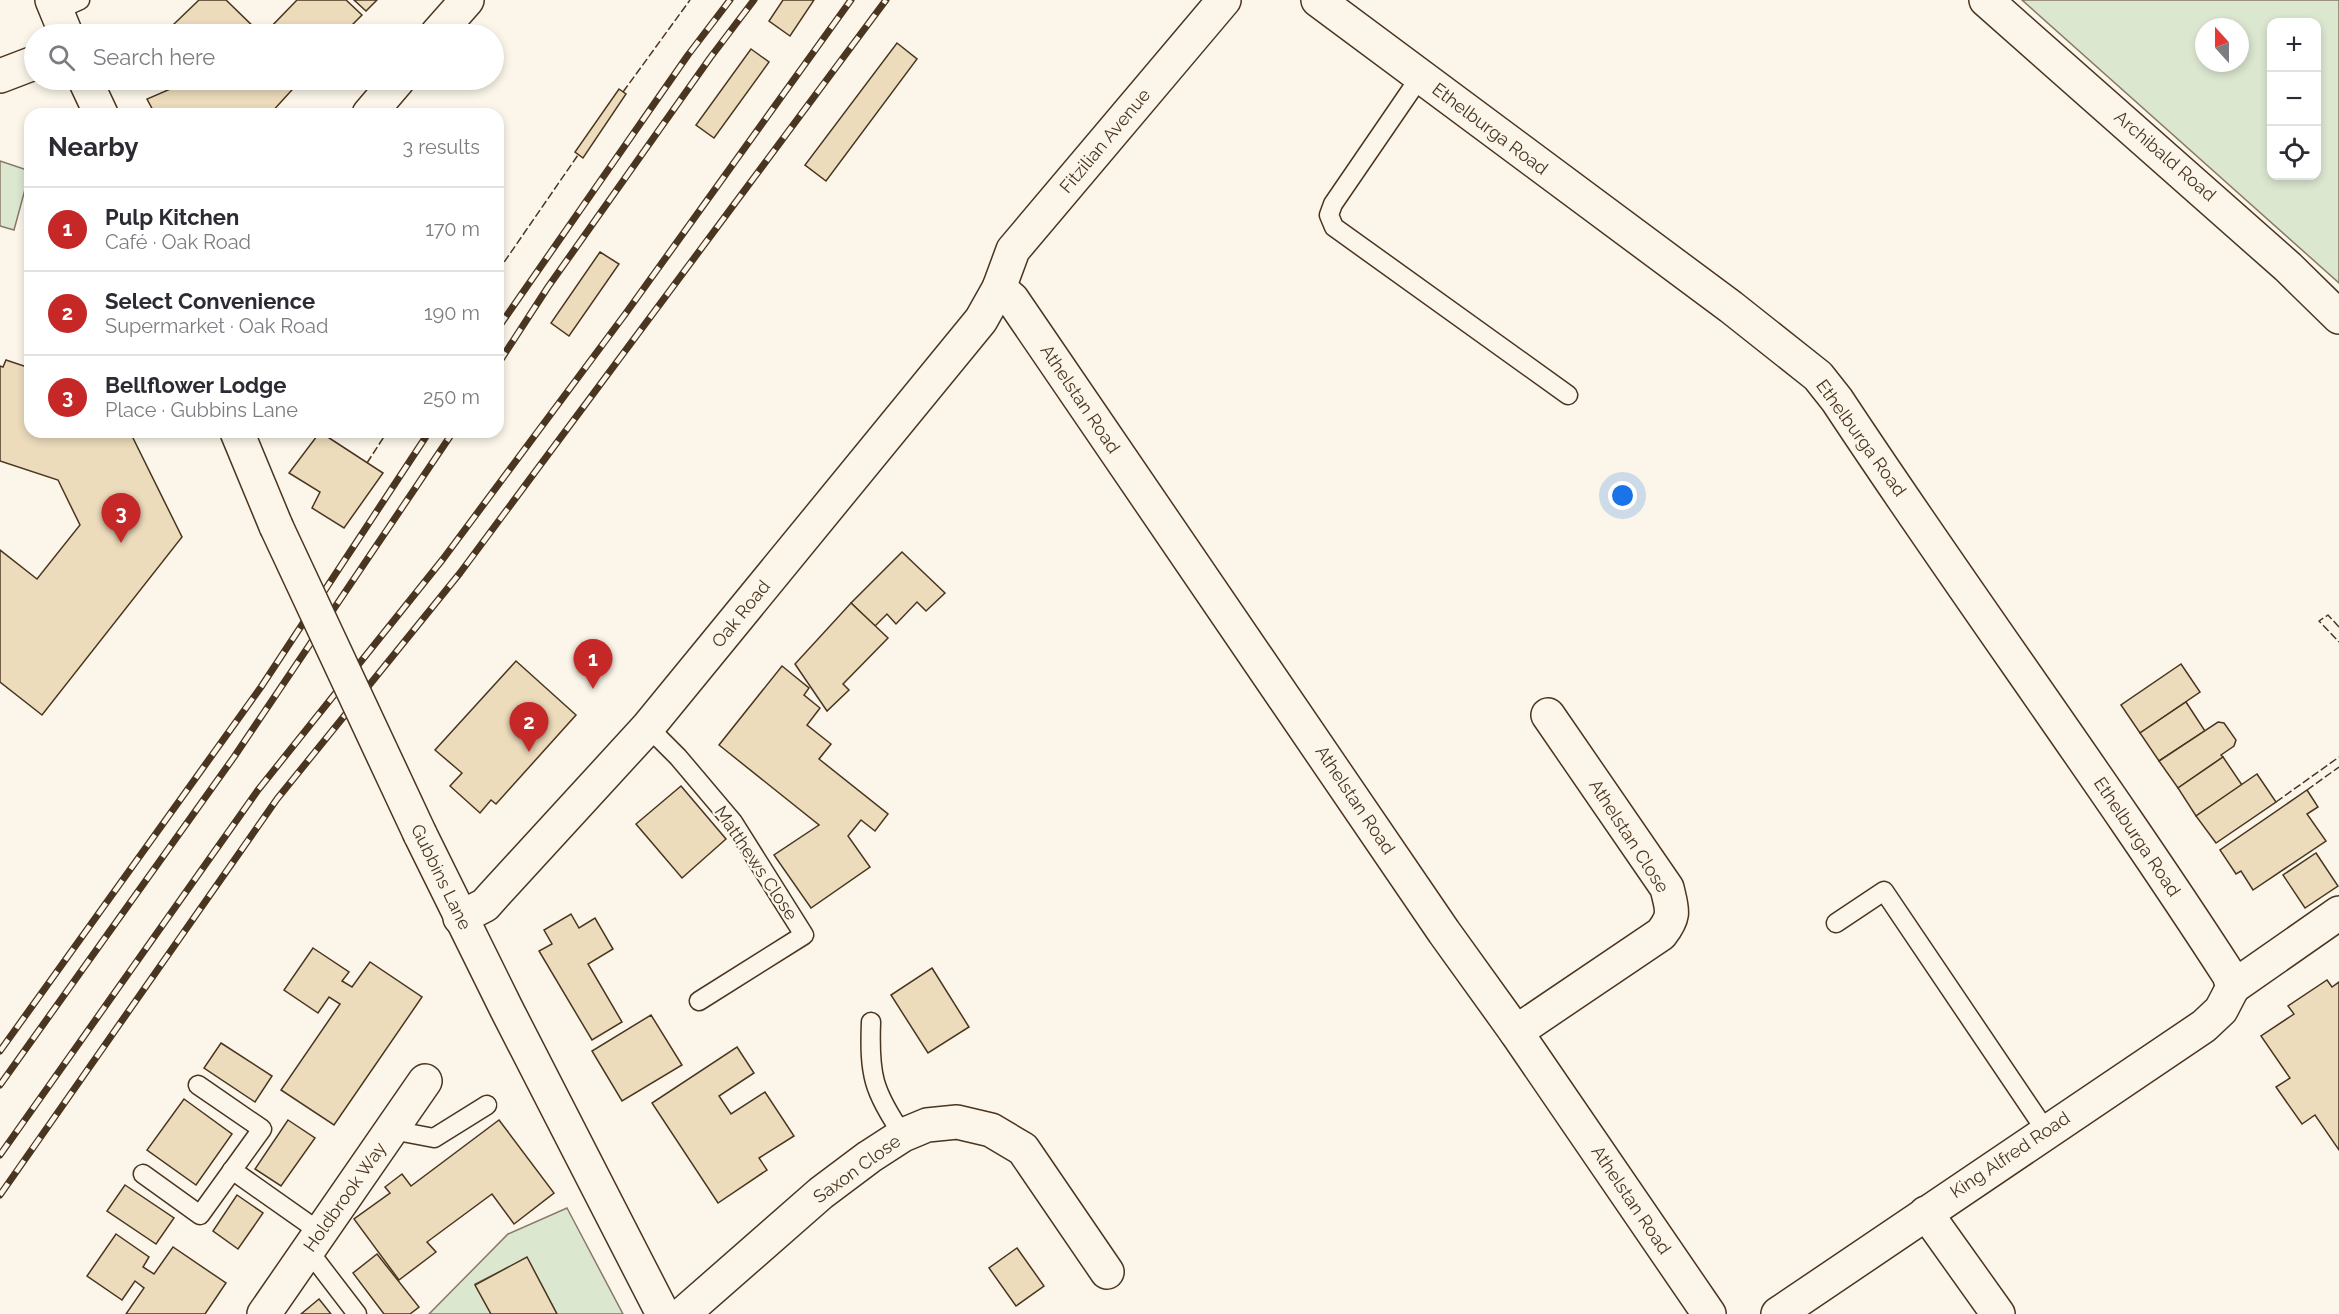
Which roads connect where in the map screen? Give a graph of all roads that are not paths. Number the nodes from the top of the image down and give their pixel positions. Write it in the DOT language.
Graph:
graph roads {
  1 [pos="467,0"];
  2 [pos="1224,0"];
  3 [pos="1318,0"];
  4 [pos="1986,0"];
  5 [pos="446,24"];
  6 [pos="24,67"];
  7 [pos="0,76"];
  8 [pos="1420,77"];
  9 [pos="90,90"];
  10 [pos="389,90"];
  11 [pos="98,108"];
  12 [pos="374,108"];
  13 [pos="999,288"];
  14 [pos="2339,317"];
  15 [pos="1568,395"];
  16 [pos="239,438"];
  17 [pos="1548,715"];
  18 [pos="648,727"];
  19 [pos="2339,913"];
  20 [pos="460,918"];
  21 [pos="1836,923"];
  22 [pos="2232,987"];
  23 [pos="699,1001"];
  24 [pos="871,1022"];
  25 [pos="1516,1032"];
  26 [pos="425,1081"];
  27 [pos="198,1085"];
  28 [pos="487,1105"];
  29 [pos="392,1130"];
  30 [pos="2046,1131"];
  31 [pos="903,1135"];
  32 [pos="232,1170"];
  33 [pos="143,1173"];
  34 [pos="1926,1212"];
  35 [pos="314,1241"];
  36 [pos="1107,1272"];
  37 [pos="264,1314"];
  38 [pos="357,1314"];
  39 [pos="663,1314"];
  40 [pos="683,1314"];
  41 [pos="1709,1314"];
  42 [pos="1778,1314"];
  43 [pos="1998,1314"];
  1 -- 5 [label="street"];
  2 -- 13 [label="street, Fitzilian Avenue"];
  3 -- 8 [label="street, Ethelburga Road"];
  4 -- 14 [label="street, Archibald Road"];
  6 -- 7 [label="street"];
  8 -- 15 [label="lane"];
  8 -- 22 [label="street, Ethelburga Road"];
  9 -- 11 [label="street"];
  10 -- 12 [label="street"];
  13 -- 18 [label="street, Oak Road"];
  13 -- 25 [label="street, Athelstan Road"];
  16 -- 20 [label="street, Gubbins Lane, bridge"];
  17 -- 25 [label="street, Athelstan Close"];
  18 -- 20 [label="street, Oak Road"];
  18 -- 23 [label="lane, Matthews Close"];
  19 -- 22 [label="street"];
  20 -- 39 [label="street, Gubbins Lane"];
  21 -- 30 [label="lane"];
  22 -- 30 [label="street, King Alfred Road"];
  24 -- 31 [label="lane"];
  25 -- 41 [label="street, Athelstan Road"];
  26 -- 29 [label="street, Holdbrook Way"];
  27 -- 32 [label="lane"];
  28 -- 29 [label="lane"];
  29 -- 35 [label="street, Holdbrook Way"];
  30 -- 34 [label="street, King Alfred Road"];
  31 -- 36 [label="street, Saxon Close"];
  31 -- 40 [label="street, Saxon Close"];
  32 -- 33 [label="lane"];
  32 -- 35 [label="lane"];
  34 -- 42 [label="street, King Alfred Road"];
  34 -- 43 [label="street"];
  35 -- 37 [label="street, Holdbrook Way"];
  35 -- 38 [label="lane"];
}
